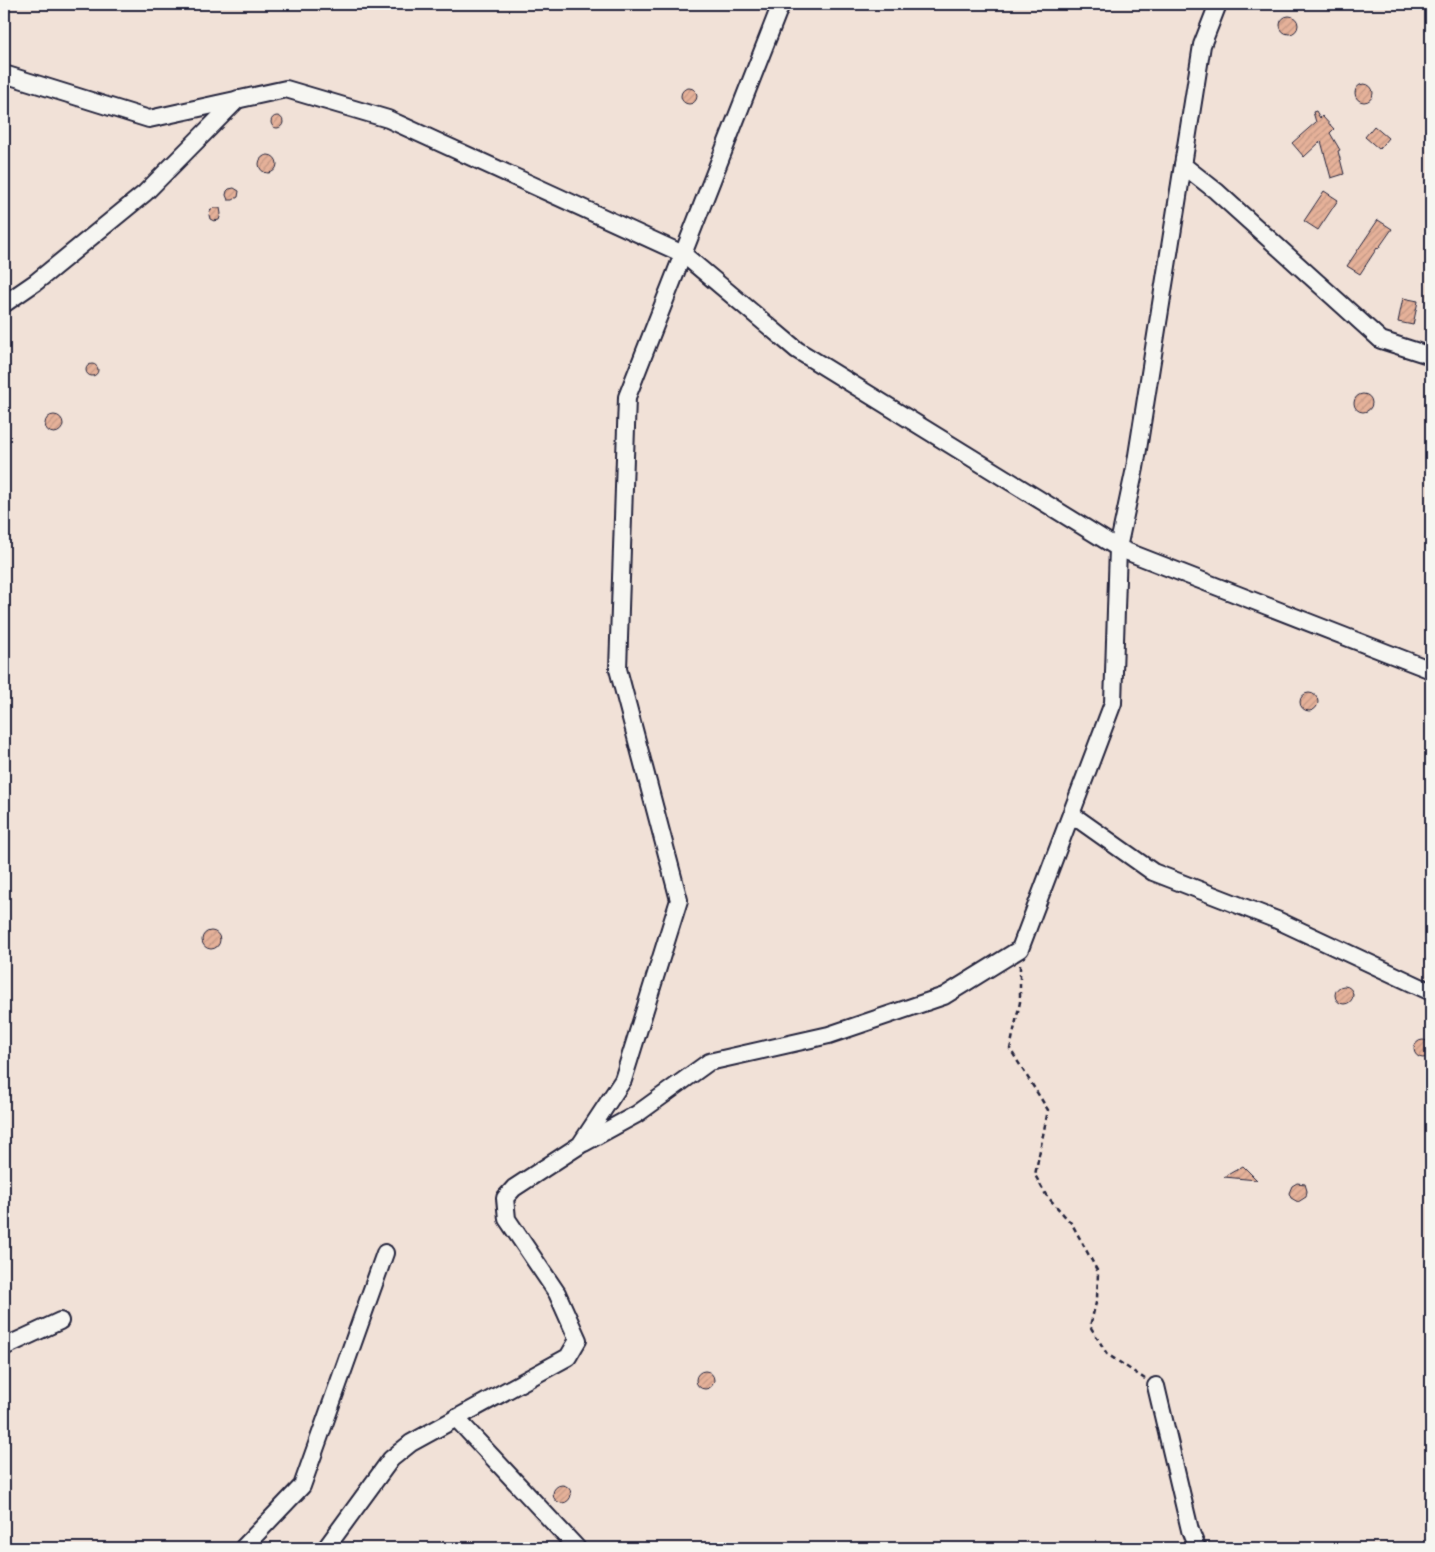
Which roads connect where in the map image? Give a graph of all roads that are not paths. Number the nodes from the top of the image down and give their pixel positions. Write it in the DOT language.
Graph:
graph roads {
  1 [pos="781,4"];
  2 [pos="1218,4"];
  3 [pos="4,74"];
  4 [pos="238,99"];
  5 [pos="1183,165"];
  6 [pos="683,254"];
  7 [pos="4,304"];
  8 [pos="1431,356"];
  9 [pos="1118,548"];
  10 [pos="1431,670"];
  11 [pos="1071,814"];
  12 [pos="1431,992"];
  13 [pos="580,1145"];
  14 [pos="385,1253"];
  15 [pos="60,1321"];
  16 [pos="4,1347"];
  17 [pos="1156,1386"];
  18 [pos="456,1418"];
  19 [pos="243,1548"];
  20 [pos="326,1548"];
  21 [pos="577,1548"];
  22 [pos="1197,1548"];
  1 -- 6 [label="street"];
  2 -- 5 [label="street"];
  3 -- 4 [label="street"];
  4 -- 6 [label="street"];
  4 -- 7 [label="street"];
  5 -- 8 [label="street"];
  5 -- 9 [label="street"];
  6 -- 9 [label="street"];
  6 -- 13 [label="street"];
  9 -- 10 [label="street"];
  9 -- 11 [label="street"];
  11 -- 12 [label="street"];
  11 -- 13 [label="street"];
  13 -- 18 [label="street"];
  14 -- 19 [label="street"];
  15 -- 16 [label="street"];
  17 -- 22 [label="street"];
  18 -- 20 [label="street"];
  18 -- 21 [label="street"];
}
